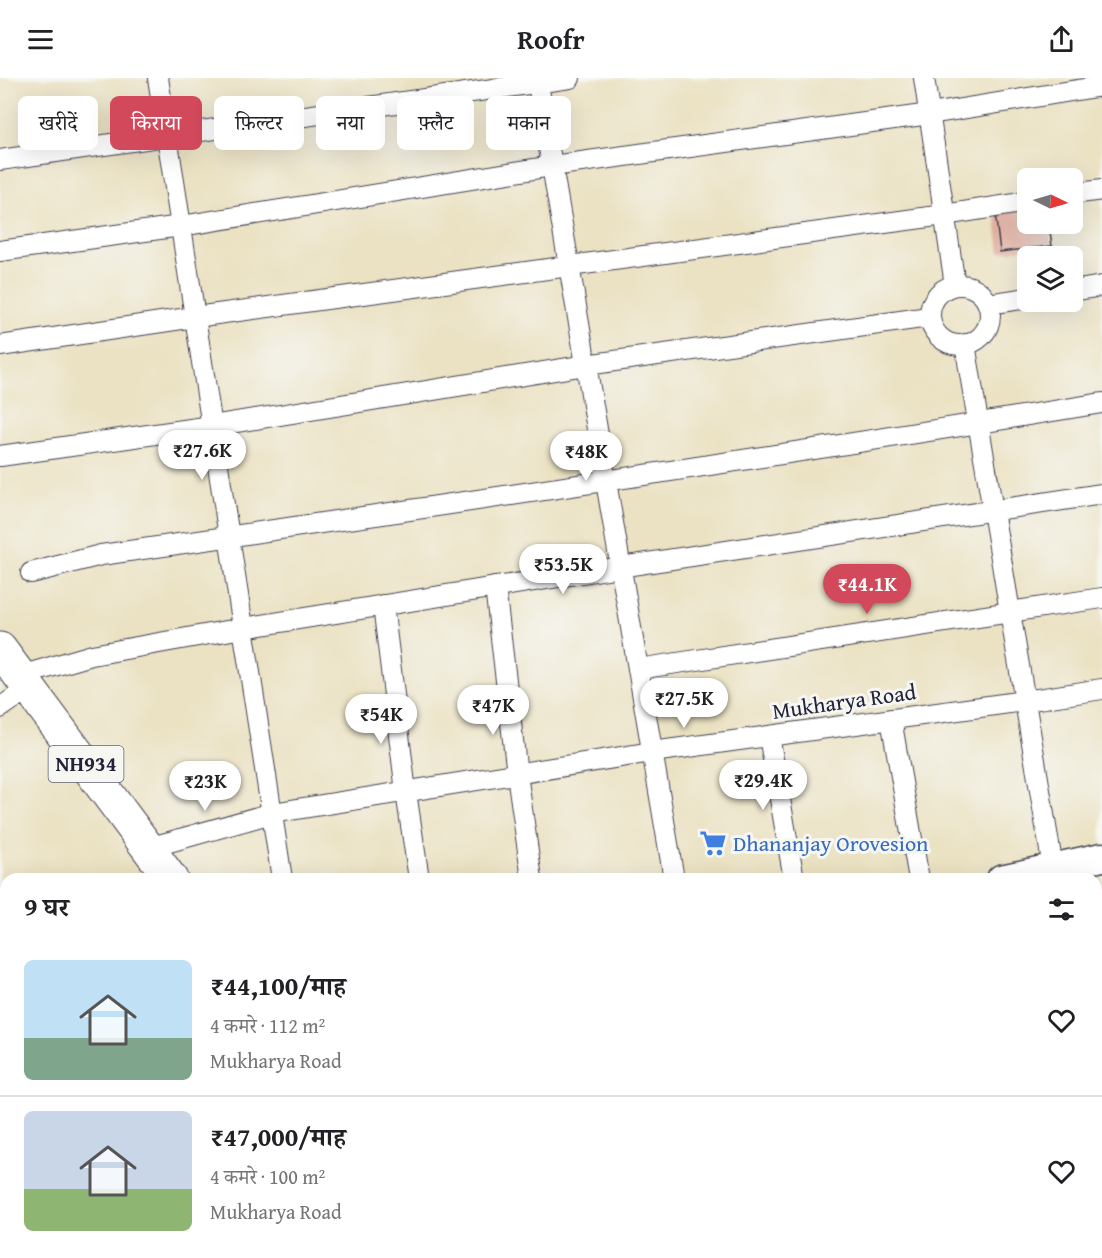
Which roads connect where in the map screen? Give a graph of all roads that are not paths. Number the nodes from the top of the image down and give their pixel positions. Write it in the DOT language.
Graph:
graph roads {
  1 [pos="158,78"];
  2 [pos="570,78"];
  3 [pos="924,78"];
  4 [pos="537,80"];
  5 [pos="1102,86"];
  6 [pos="161,96"];
  7 [pos="930,114"];
  8 [pos="202,130"];
  9 [pos="110,143"];
  10 [pos="169,150"];
  11 [pos="0,159"];
  12 [pos="552,166"];
  13 [pos="1102,190"];
  14 [pos="1083,193"];
  15 [pos="1017,204"];
  16 [pos="945,215"];
  17 [pos="181,226"];
  18 [pos="0,251"];
  19 [pos="569,266"];
  20 [pos="955,285"];
  21 [pos="1102,286"];
  22 [pos="1083,289"];
  23 [pos="1017,300"];
  24 [pos="988,304"];
  25 [pos="195,317"];
  26 [pos="929,317"];
  27 [pos="965,345"];
  28 [pos="0,346"];
  29 [pos="586,365"];
  30 [pos="1102,403"];
  31 [pos="978,423"];
  32 [pos="212,426"];
  33 [pos="0,456"];
  34 [pos="605,481"];
  35 [pos="1102,494"];
  36 [pos="992,511"];
  37 [pos="229,536"];
  38 [pos="620,567"];
  39 [pos="31,573"];
  40 [pos="495,587"];
  41 [pos="1102,598"];
  42 [pos="382,605"];
  43 [pos="1010,612"];
  44 [pos="243,628"];
  45 [pos="0,649"];
  46 [pos="638,669"];
  47 [pos="24,682"];
  48 [pos="1102,689"];
  49 [pos="1025,701"];
  50 [pos="0,708"];
  51 [pos="891,719"];
  52 [pos="769,736"];
  53 [pos="652,752"];
  54 [pos="517,774"];
  55 [pos="406,792"];
  56 [pos="272,813"];
  57 [pos="148,848"];
  58 [pos="1102,857"];
  59 [pos="1053,868"];
  60 [pos="167,873"];
  61 [pos="281,873"];
  62 [pos="418,873"];
  63 [pos="531,873"];
  64 [pos="673,873"];
  65 [pos="793,873"];
  66 [pos="918,873"];
  67 [pos="1029,873"];
  1 -- 6 [label="street"];
  2 -- 4 [label="street"];
  3 -- 7 [label="street"];
  4 -- 8 [label="street"];
  4 -- 12 [label="street"];
  5 -- 7 [label="street"];
  7 -- 12 [label="street"];
  7 -- 16 [label="street"];
  9 -- 11 [label="street"];
  10 -- 17 [label="street"];
  12 -- 17 [label="street"];
  12 -- 19 [label="street"];
  13 -- 14 [label="street"];
  15 -- 16 [label="street"];
  16 -- 19 [label="street"];
  16 -- 20 [label="street"];
  17 -- 18 [label="street"];
  17 -- 25 [label="street"];
  19 -- 25 [label="street"];
  19 -- 29 [label="street"];
  20 -- 24 [label="street"];
  20 -- 26 [label="street"];
  21 -- 22 [label="street"];
  23 -- 24 [label="street"];
  24 -- 27 [label="street"];
  25 -- 28 [label="street"];
  25 -- 32 [label="street"];
  26 -- 27 [label="street"];
  26 -- 29 [label="street"];
  27 -- 31 [label="street"];
  29 -- 32 [label="street"];
  29 -- 34 [label="street"];
  30 -- 31 [label="street"];
  31 -- 34 [label="street"];
  31 -- 36 [label="street"];
  32 -- 33 [label="street"];
  32 -- 37 [label="street"];
  34 -- 37 [label="street"];
  34 -- 38 [label="street"];
  35 -- 36 [label="street"];
  36 -- 38 [label="street"];
  36 -- 43 [label="street"];
  37 -- 39 [label="street"];
  37 -- 44 [label="street"];
  38 -- 40 [label="street"];
  38 -- 46 [label="street"];
  40 -- 42 [label="street"];
  40 -- 54 [label="street"];
  41 -- 43 [label="street"];
  42 -- 44 [label="street"];
  42 -- 55 [label="street"];
  43 -- 46 [label="street"];
  43 -- 49 [label="street"];
  44 -- 47 [label="street"];
  44 -- 56 [label="street"];
  45 -- 47 [label="highway, NH934"];
  46 -- 53 [label="street"];
  47 -- 50 [label="street"];
  47 -- 57 [label="highway, NH934"];
  48 -- 49 [label="street, Mukharya Road"];
  49 -- 51 [label="street, Mukharya Road"];
  49 -- 59 [label="street"];
  51 -- 52 [label="street, Mukharya Road"];
  51 -- 66 [label="street"];
  52 -- 53 [label="street, Mukharya Road"];
  52 -- 65 [label="street"];
  53 -- 54 [label="street, Mukharya Road"];
  53 -- 64 [label="street"];
  54 -- 55 [label="street, Mukharya Road"];
  54 -- 63 [label="street"];
  55 -- 56 [label="street, Mukharya Road"];
  55 -- 62 [label="street"];
  56 -- 57 [label="street, Mukharya Road"];
  56 -- 61 [label="street"];
  57 -- 60 [label="highway, NH934"];
  58 -- 59 [label="street"];
  59 -- 67 [label="street"];
}
